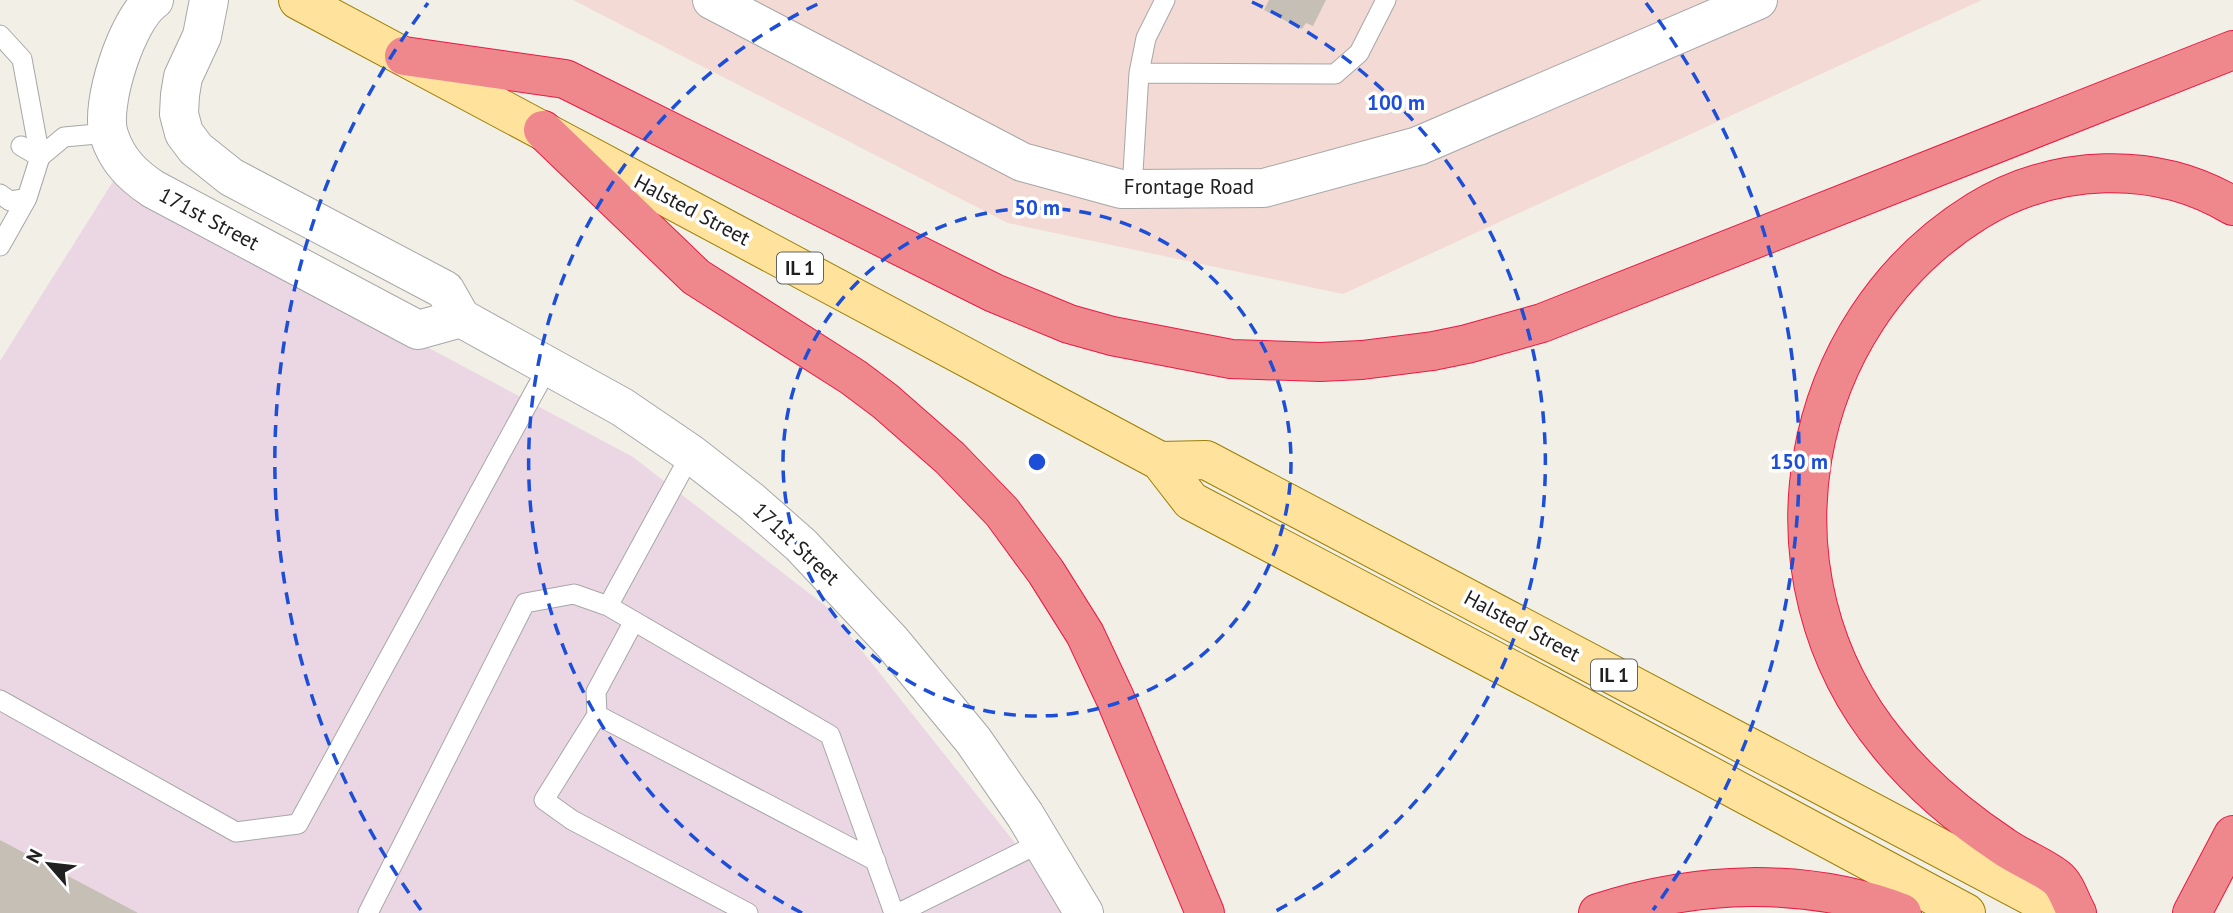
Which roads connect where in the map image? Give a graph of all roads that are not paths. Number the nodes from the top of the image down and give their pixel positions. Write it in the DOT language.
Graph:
graph roads {
  1 [pos="154,0"];
  2 [pos="209,0"];
  3 [pos="298,0"];
  4 [pos="1165,0"];
  5 [pos="1385,0"];
  6 [pos="1758,0"];
  7 [pos="729,4"];
  8 [pos="0,35"];
  9 [pos="2233,50"];
  10 [pos="404,56"];
  11 [pos="1139,73"];
  12 [pos="543,130"];
  13 [pos="108,133"];
  14 [pos="20,146"];
  15 [pos="40,157"];
  16 [pos="1132,189"];
  17 [pos="0,194"];
  18 [pos="27,198"];
  19 [pos="2233,206"];
  20 [pos="0,246"];
  21 [pos="461,318"];
  22 [pos="549,365"];
  23 [pos="691,454"];
  24 [pos="1160,461"];
  25 [pos="608,606"];
  26 [pos="634,621"];
  27 [pos="0,700"];
  28 [pos="597,715"];
  29 [pos="2233,835"];
  30 [pos="1046,849"];
  31 [pos="876,861"];
  32 [pos="368,913"];
  33 [pos="748,913"];
  34 [pos="897,913"];
  35 [pos="1084,913"];
  36 [pos="1205,913"];
  37 [pos="1598,913"];
  38 [pos="1902,913"];
  39 [pos="1966,913"];
  40 [pos="2063,913"];
  41 [pos="2077,913"];
  42 [pos="2192,913"];
  1 -- 13 [label="street, 171st Street"];
  2 -- 21 [label="street, 171st Street"];
  3 -- 10 [label="main road, Halsted Street / IL 1"];
  4 -- 11 [label="lane"];
  5 -- 11 [label="lane"];
  6 -- 16 [label="street, Frontage Road"];
  7 -- 16 [label="street, Frontage Road"];
  8 -- 15 [label="lane"];
  9 -- 10 [label="highway"];
  10 -- 12 [label="main road, Halsted Street / IL 1"];
  11 -- 16 [label="lane"];
  12 -- 24 [label="main road, Halsted Street / IL 1"];
  12 -- 36 [label="highway"];
  13 -- 15 [label="lane"];
  13 -- 21 [label="street, 171st Street"];
  14 -- 15 [label="lane"];
  15 -- 18 [label="lane"];
  17 -- 18 [label="lane"];
  18 -- 20 [label="lane"];
  19 -- 41 [label="highway"];
  21 -- 22 [label="street, 171st Street"];
  22 -- 23 [label="street, 171st Street"];
  22 -- 27 [label="lane"];
  23 -- 25 [label="lane"];
  23 -- 30 [label="street, 171st Street"];
  24 -- 39 [label="main road, Halsted Street / IL 1"];
  24 -- 40 [label="main road, Halsted Street / IL 1"];
  25 -- 26 [label="lane"];
  25 -- 32 [label="lane"];
  26 -- 28 [label="lane"];
  26 -- 31 [label="lane"];
  28 -- 31 [label="lane"];
  28 -- 33 [label="lane"];
  29 -- 42 [label="highway"];
  30 -- 34 [label="lane"];
  30 -- 35 [label="street, 171st Street"];
  31 -- 34 [label="lane"];
  37 -- 38 [label="highway"];
}
